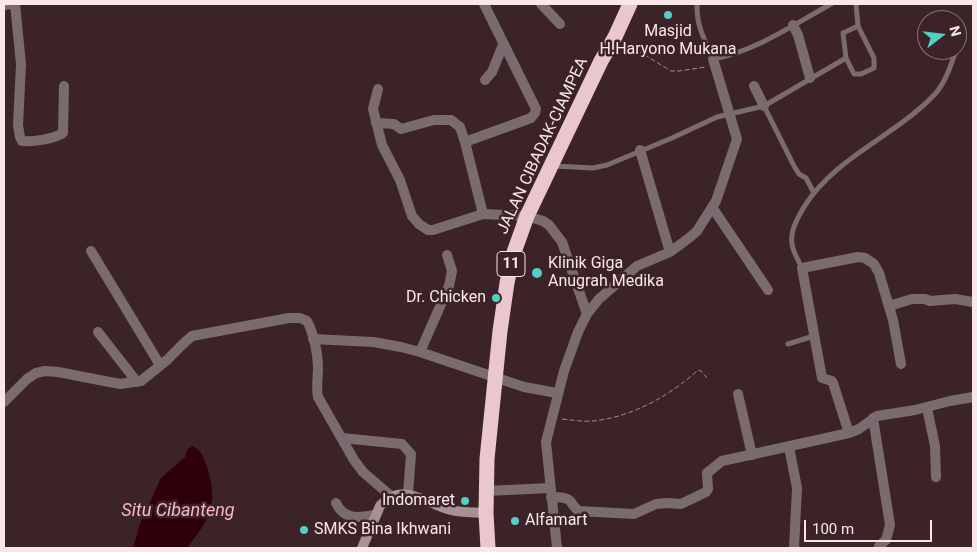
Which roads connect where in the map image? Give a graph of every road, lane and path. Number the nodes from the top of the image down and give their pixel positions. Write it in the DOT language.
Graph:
graph roads {
  1 [pos="10,4"];
  2 [pos="15,4"];
  3 [pos="484,4"];
  4 [pos="541,4"];
  5 [pos="630,4"];
  6 [pos="696,4"];
  7 [pos="831,4"];
  8 [pos="856,4"];
  9 [pos="4,6"];
  10 [pos="560,24"];
  11 [pos="793,25"];
  12 [pos="858,26"];
  13 [pos="615,37"];
  14 [pos="503,45"];
  15 [pos="846,58"];
  16 [pos="713,60"];
  17 [pos="953,60"];
  18 [pos="810,78"];
  19 [pos="485,80"];
  20 [pos="64,86"];
  21 [pos="754,86"];
  22 [pos="378,89"];
  23 [pos="764,106"];
  24 [pos="730,115"];
  25 [pos="376,123"];
  26 [pos="465,142"];
  27 [pos="640,150"];
  28 [pos="552,166"];
  29 [pos="814,193"];
  30 [pos="712,207"];
  31 [pos="483,214"];
  32 [pos="527,216"];
  33 [pos="91,251"];
  34 [pos="670,252"];
  35 [pos="448,255"];
  36 [pos="802,268"];
  37 [pos="768,290"];
  38 [pos="973,302"];
  39 [pos="889,306"];
  40 [pos="587,314"];
  41 [pos="98,332"];
  42 [pos="814,336"];
  43 [pos="313,338"];
  44 [pos="788,344"];
  45 [pos="420,352"];
  46 [pos="902,364"];
  47 [pos="160,365"];
  48 [pos="497,378"];
  49 [pos="707,378"];
  50 [pos="137,382"];
  51 [pos="557,394"];
  52 [pos="738,394"];
  53 [pos="973,397"];
  54 [pos="4,402"];
  55 [pos="927,408"];
  56 [pos="873,418"];
  57 [pos="552,419"];
  58 [pos="849,433"];
  59 [pos="342,438"];
  60 [pos="789,448"];
  61 [pos="752,455"];
  62 [pos="936,477"];
  63 [pos="486,491"];
  64 [pos="551,492"];
  65 [pos="408,494"];
  66 [pos="392,496"];
  67 [pos="336,503"];
  68 [pos="486,513"];
  69 [pos="375,515"];
  70 [pos="362,548"];
  71 [pos="488,548"];
  72 [pos="557,548"];
  73 [pos="794,548"];
  74 [pos="879,548"];
  1 -- 9 [label="street"];
  2 -- 20 [label="street"];
  3 -- 14 [label="street"];
  4 -- 10 [label="street"];
  5 -- 13 [label="highway, JALAN CIBADAK-CIAMPEA / 11"];
  6 -- 16 [label="lane"];
  7 -- 11 [label="lane"];
  8 -- 12 [label="lane"];
  11 -- 16 [label="lane"];
  11 -- 18 [label="street"];
  12 -- 15 [label="lane"];
  12 -- 15 [label="lane"];
  13 -- 16 [label="path"];
  13 -- 28 [label="highway, JALAN CIBADAK-CIAMPEA / 11"];
  14 -- 19 [label="street"];
  14 -- 26 [label="street"];
  15 -- 18 [label="lane"];
  16 -- 24 [label="street"];
  17 -- 29 [label="lane"];
  18 -- 23 [label="lane"];
  21 -- 23 [label="street"];
  22 -- 25 [label="street"];
  23 -- 24 [label="lane"];
  23 -- 29 [label="lane"];
  24 -- 27 [label="lane"];
  24 -- 30 [label="street"];
  25 -- 26 [label="street"];
  25 -- 31 [label="street"];
  26 -- 31 [label="street"];
  27 -- 28 [label="lane"];
  27 -- 34 [label="street"];
  28 -- 32 [label="highway, JALAN CIBADAK-CIAMPEA / 11"];
  29 -- 36 [label="lane"];
  30 -- 34 [label="street"];
  30 -- 37 [label="street"];
  31 -- 32 [label="street"];
  32 -- 40 [label="street"];
  32 -- 48 [label="highway, JALAN CIBADAK-CIAMPEA / 11"];
  33 -- 47 [label="street"];
  34 -- 40 [label="street"];
  35 -- 45 [label="street"];
  36 -- 39 [label="street"];
  36 -- 42 [label="street"];
  38 -- 39 [label="street"];
  39 -- 46 [label="street"];
  40 -- 51 [label="street"];
  41 -- 50 [label="street"];
  42 -- 44 [label="lane"];
  42 -- 58 [label="street"];
  43 -- 45 [label="street"];
  43 -- 47 [label="street"];
  43 -- 59 [label="street"];
  45 -- 48 [label="street"];
  47 -- 50 [label="street"];
  48 -- 51 [label="street"];
  48 -- 63 [label="highway, JALAN CIBADAK-CIAMPEA / 11"];
  49 -- 57 [label="path"];
  50 -- 54 [label="street"];
  51 -- 57 [label="street"];
  52 -- 61 [label="street"];
  53 -- 55 [label="street"];
  55 -- 56 [label="street"];
  55 -- 62 [label="street"];
  56 -- 58 [label="street"];
  56 -- 74 [label="street"];
  57 -- 64 [label="street"];
  58 -- 60 [label="street"];
  59 -- 65 [label="street"];
  59 -- 66 [label="street"];
  60 -- 61 [label="street"];
  60 -- 73 [label="street"];
  61 -- 64 [label="street"];
  63 -- 64 [label="street"];
  63 -- 68 [label="highway, JALAN CIBADAK-CIAMPEA / 11"];
  64 -- 72 [label="street"];
  65 -- 66 [label="main road"];
  65 -- 68 [label="main road"];
  66 -- 69 [label="main road"];
  67 -- 69 [label="street"];
  68 -- 71 [label="highway, JALAN CIBADAK-CIAMPEA / 11"];
  69 -- 70 [label="main road"];
}
